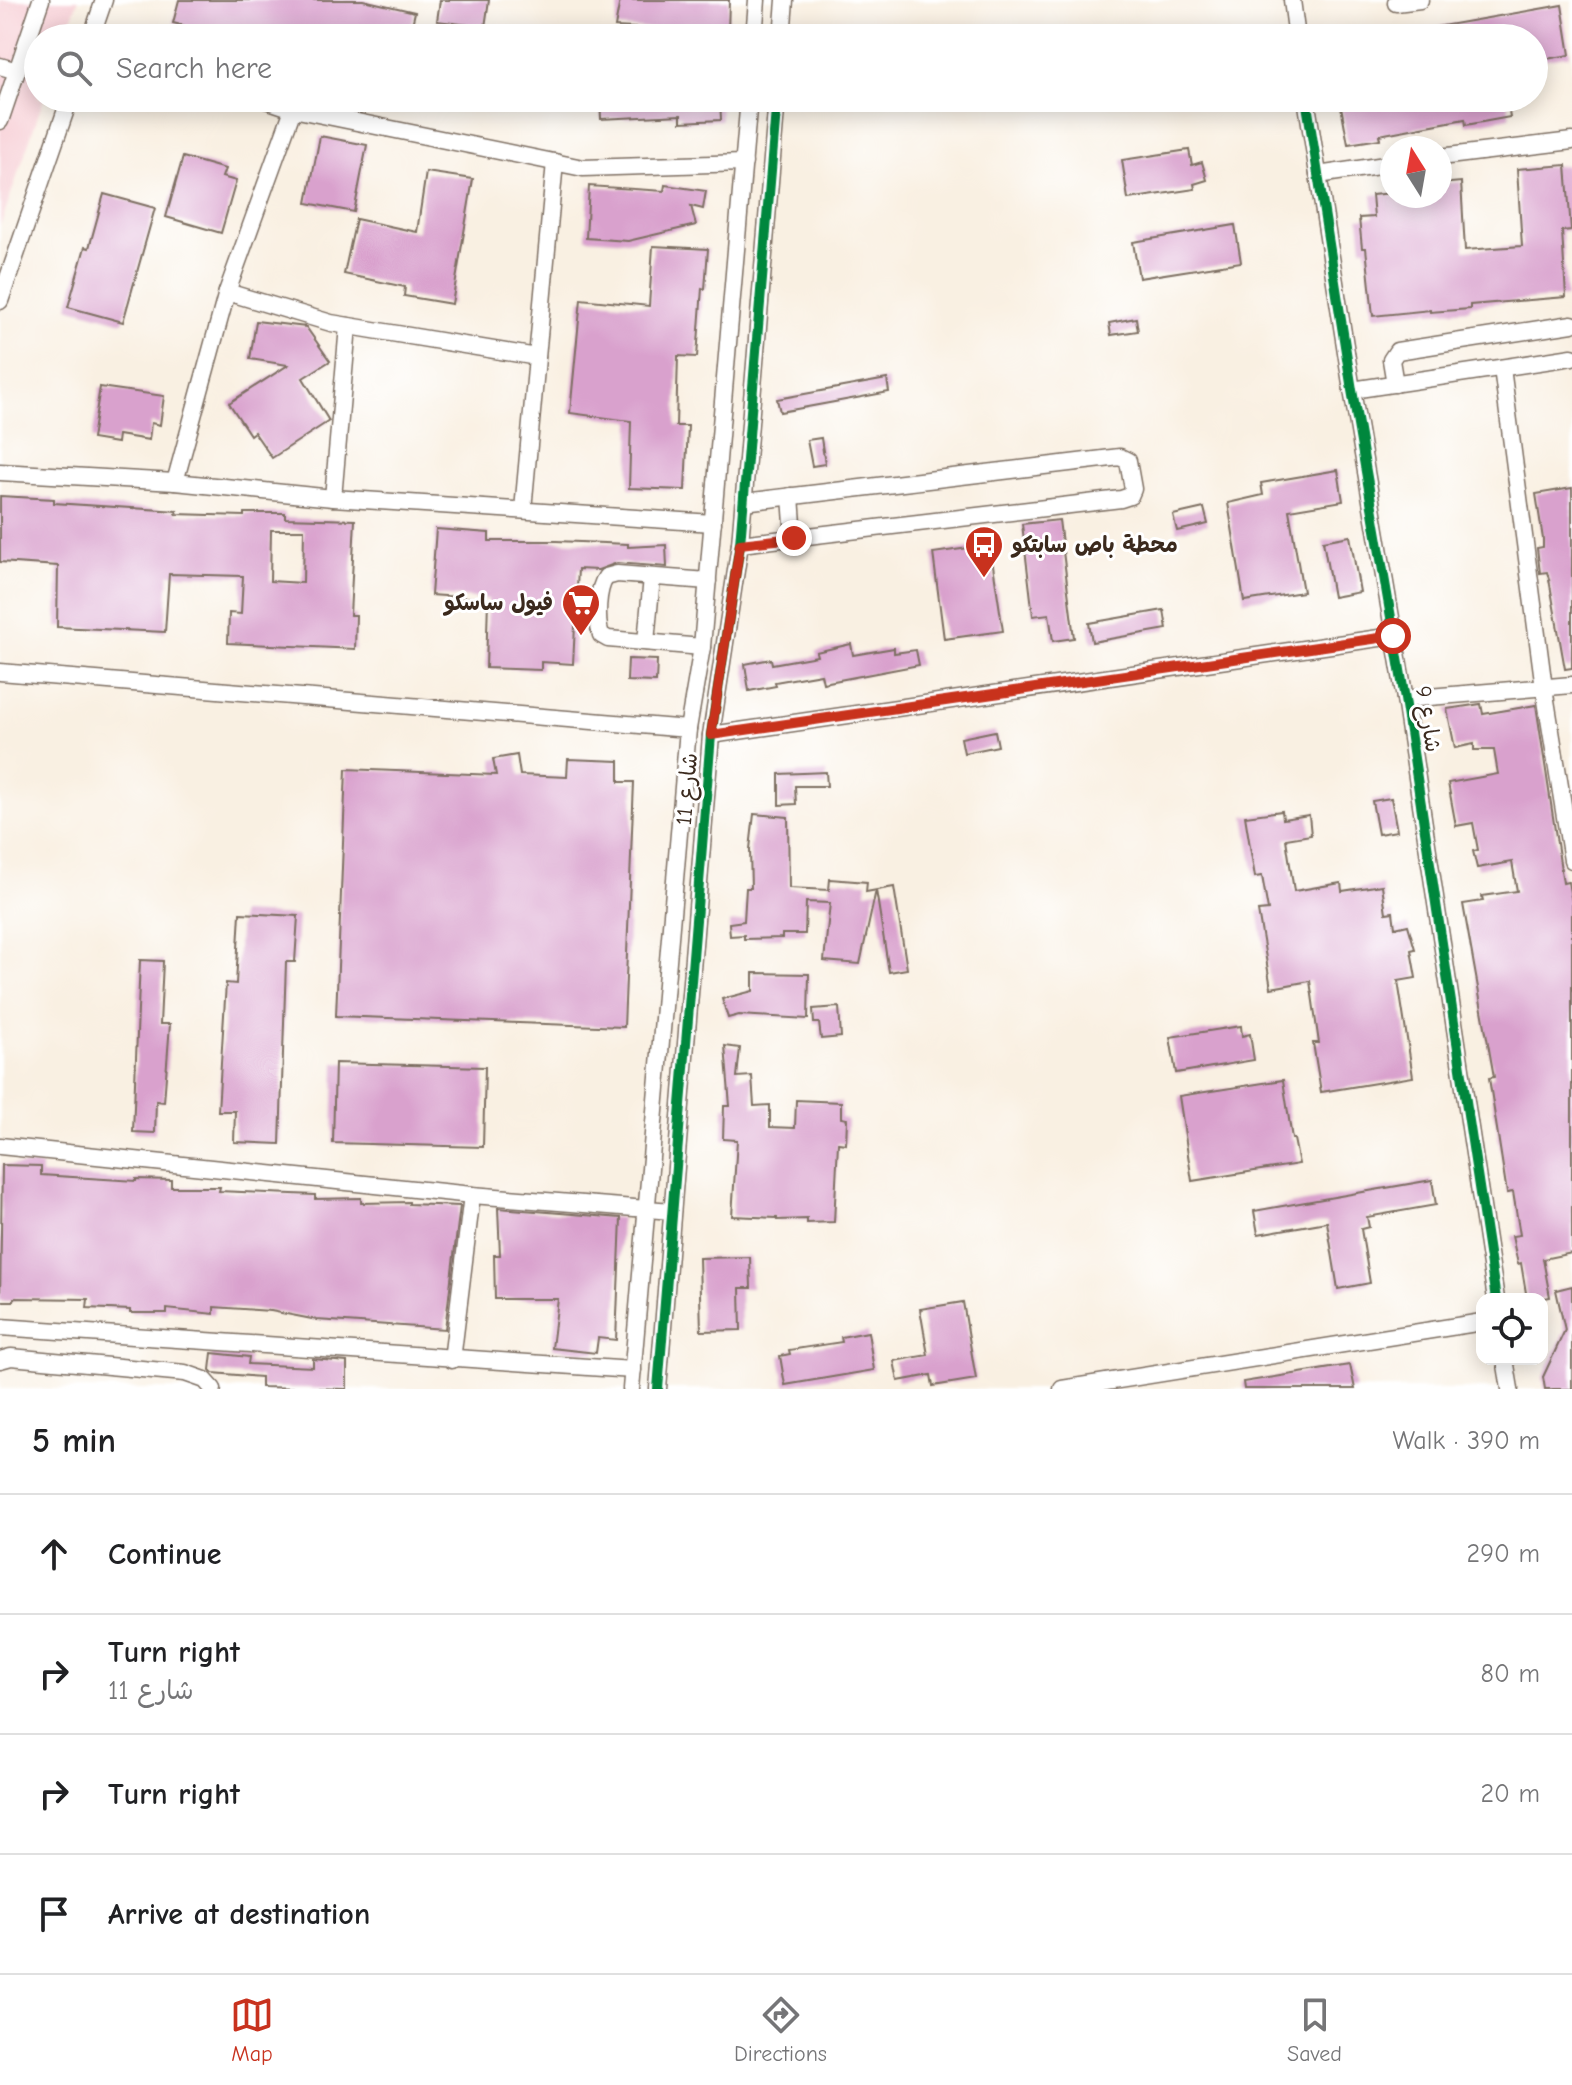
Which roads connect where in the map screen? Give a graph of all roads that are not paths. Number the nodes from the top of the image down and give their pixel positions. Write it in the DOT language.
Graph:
graph roads {
  1 [pos="41,0"];
  2 [pos="104,0"];
  3 [pos="757,0"];
  4 [pos="785,0"];
  5 [pos="1292,0"];
  6 [pos="1420,0"];
  7 [pos="1396,3"];
  8 [pos="29,24"];
  9 [pos="96,24"];
  10 [pos="755,24"];
  11 [pos="783,24"];
  12 [pos="1295,24"];
  13 [pos="24,35"];
  14 [pos="8,68"];
  15 [pos="65,112"];
  16 [pos="292,112"];
  17 [pos="308,112"];
  18 [pos="748,112"];
  19 [pos="776,112"];
  20 [pos="1308,112"];
  21 [pos="0,121"];
  22 [pos="1572,141"];
  23 [pos="1452,156"];
  24 [pos="555,162"];
  25 [pos="744,163"];
  26 [pos="1380,166"];
  27 [pos="1318,175"];
  28 [pos="227,292"];
  29 [pos="0,301"];
  30 [pos="1572,324"];
  31 [pos="348,326"];
  32 [pos="537,357"];
  33 [pos="1572,357"];
  34 [pos="1502,368"];
  35 [pos="1395,384"];
  36 [pos="1352,390"];
  37 [pos="0,472"];
  38 [pos="175,482"];
  39 [pos="791,496"];
  40 [pos="333,498"];
  41 [pos="744,502"];
  42 [pos="523,510"];
  43 [pos="713,523"];
  44 [pos="794,538"];
  45 [pos="740,544"];
  46 [pos="652,577"];
  47 [pos="708,581"];
  48 [pos="1393,636"];
  49 [pos="646,642"];
  50 [pos="702,647"];
  51 [pos="0,672"];
  52 [pos="1572,685"];
  53 [pos="1544,688"];
  54 [pos="1405,699"];
  55 [pos="688,729"];
  56 [pos="711,735"];
  57 [pos="1572,860"];
  58 [pos="0,1146"];
  59 [pos="472,1195"];
  60 [pos="645,1207"];
  61 [pos="672,1211"];
  62 [pos="1495,1293"];
  63 [pos="1476,1323"];
  64 [pos="0,1327"];
  65 [pos="0,1360"];
  66 [pos="452,1360"];
  67 [pos="1506,1365"];
  68 [pos="633,1370"];
  69 [pos="213,1389"];
  70 [pos="631,1389"];
  71 [pos="658,1389"];
  72 [pos="1062,1389"];
  73 [pos="1510,1389"];
  1 -- 8 [label="street"];
  2 -- 9 [label="street"];
  3 -- 10 [label="street"];
  4 -- 11 [label="street"];
  5 -- 12 [label="street"];
  6 -- 7 [label="street"];
  13 -- 14 [label="street"];
  14 -- 21 [label="street"];
  15 -- 29 [label="street"];
  16 -- 28 [label="street"];
  17 -- 24 [label="street"];
  18 -- 25 [label="street, شارع 11"];
  19 -- 41 [label="street, شارع 11"];
  20 -- 27 [label="street, شارع 9"];
  22 -- 23 [label="street"];
  24 -- 25 [label="street"];
  24 -- 32 [label="street"];
  25 -- 43 [label="street, شارع 11"];
  26 -- 27 [label="street"];
  27 -- 36 [label="street, شارع 9"];
  28 -- 31 [label="street"];
  28 -- 38 [label="street"];
  30 -- 35 [label="street"];
  31 -- 32 [label="street"];
  31 -- 40 [label="street"];
  32 -- 42 [label="street"];
  33 -- 34 [label="street"];
  34 -- 35 [label="street"];
  34 -- 53 [label="street"];
  35 -- 36 [label="street"];
  36 -- 48 [label="street, شارع 9"];
  37 -- 38 [label="street"];
  38 -- 40 [label="street"];
  39 -- 41 [label="street"];
  39 -- 44 [label="street"];
  39 -- 44 [label="street"];
  40 -- 42 [label="street"];
  41 -- 45 [label="street, شارع 11"];
  42 -- 43 [label="street"];
  43 -- 47 [label="street, شارع 11"];
  44 -- 45 [label="street"];
  45 -- 56 [label="street, شارع 11"];
  46 -- 47 [label="street"];
  46 -- 49 [label="street"];
  46 -- 49 [label="street"];
  47 -- 50 [label="street, شارع 11"];
  48 -- 54 [label="street, شارع 9"];
  48 -- 56 [label="street"];
  49 -- 50 [label="street"];
  50 -- 55 [label="street, شارع 11"];
  51 -- 55 [label="street"];
  52 -- 53 [label="street"];
  53 -- 54 [label="street"];
  53 -- 57 [label="street"];
  54 -- 62 [label="street, شارع 9"];
  55 -- 60 [label="street, شارع 11"];
  56 -- 61 [label="street, شارع 11"];
  58 -- 59 [label="street"];
  59 -- 60 [label="street"];
  59 -- 66 [label="street"];
  60 -- 61 [label="street"];
  60 -- 68 [label="street, شارع 11"];
  61 -- 71 [label="street, شارع 11"];
  63 -- 72 [label="street"];
  64 -- 66 [label="street"];
  65 -- 69 [label="street"];
  66 -- 68 [label="street"];
  67 -- 73 [label="street"];
  68 -- 70 [label="street, شارع 11"];
}
